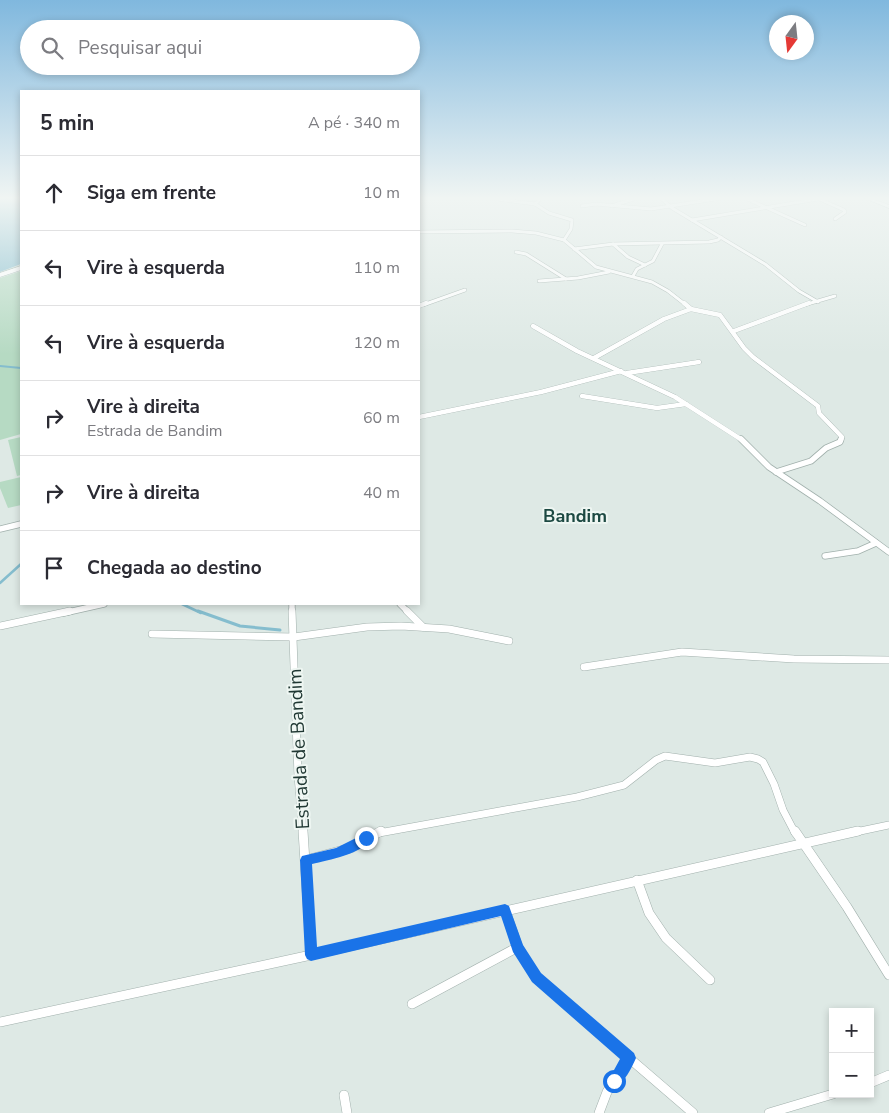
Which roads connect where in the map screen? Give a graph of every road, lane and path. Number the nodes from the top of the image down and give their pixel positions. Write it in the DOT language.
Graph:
graph roads {
  1 [pos="576,250"];
  2 [pos="620,250"];
  3 [pos="659,250"];
  4 [pos="741,250"];
  5 [pos="516,252"];
  6 [pos="645,266"];
  7 [pos="20,268"];
  8 [pos="608,272"];
  9 [pos="0,275"];
  10 [pos="633,276"];
  11 [pos="566,279"];
  12 [pos="539,281"];
  13 [pos="465,290"];
  14 [pos="835,296"];
  15 [pos="818,302"];
  16 [pos="420,306"];
  17 [pos="690,309"];
  18 [pos="533,326"];
  19 [pos="734,331"];
  20 [pos="594,358"];
  21 [pos="699,362"];
  22 [pos="624,372"];
  23 [pos="582,396"];
  24 [pos="686,404"];
  25 [pos="420,417"];
  26 [pos="776,472"];
  27 [pos="20,524"];
  28 [pos="0,529"];
  29 [pos="876,543"];
  30 [pos="889,552"];
  31 [pos="825,556"];
  32 [pos="99,605"];
  33 [pos="292,605"];
  34 [pos="401,605"];
  35 [pos="0,626"];
  36 [pos="423,627"];
  37 [pos="152,634"];
  38 [pos="294,637"];
  39 [pos="509,641"];
  40 [pos="889,660"];
  41 [pos="584,667"];
  42 [pos="889,825"];
  43 [pos="801,843"];
  44 [pos="306,860"];
  45 [pos="637,880"];
  46 [pos="505,910"];
  47 [pos="518,948"];
  48 [pos="311,955"];
  49 [pos="889,975"];
  50 [pos="710,980"];
  51 [pos="412,1004"];
  52 [pos="0,1022"];
  53 [pos="629,1058"];
  54 [pos="889,1076"];
  55 [pos="874,1082"];
  56 [pos="344,1095"];
  57 [pos="829,1095"];
  58 [pos="347,1113"];
  59 [pos="599,1113"];
  60 [pos="693,1113"];
  61 [pos="770,1113"];
  1 -- 8 [label="street"];
  2 -- 6 [label="street"];
  3 -- 6 [label="street"];
  4 -- 15 [label="street"];
  5 -- 11 [label="street"];
  6 -- 10 [label="street"];
  7 -- 9 [label="street"];
  8 -- 10 [label="street"];
  8 -- 11 [label="street"];
  10 -- 17 [label="street"];
  11 -- 12 [label="street"];
  13 -- 16 [label="street"];
  14 -- 15 [label="street"];
  15 -- 19 [label="street"];
  17 -- 19 [label="street"];
  17 -- 20 [label="street"];
  18 -- 20 [label="street"];
  19 -- 26 [label="street"];
  20 -- 22 [label="street"];
  21 -- 22 [label="street"];
  22 -- 24 [label="street"];
  22 -- 25 [label="street"];
  23 -- 24 [label="street"];
  24 -- 26 [label="street"];
  26 -- 29 [label="street"];
  27 -- 28 [label="street"];
  29 -- 30 [label="street"];
  29 -- 31 [label="street"];
  32 -- 35 [label="street"];
  33 -- 38 [label="street, Estrada de Bandim"];
  34 -- 36 [label="street"];
  36 -- 38 [label="street"];
  36 -- 39 [label="street"];
  37 -- 38 [label="street"];
  38 -- 44 [label="street, Estrada de Bandim"];
  40 -- 41 [label="street"];
  42 -- 43 [label="street"];
  43 -- 44 [label="street"];
  43 -- 45 [label="street"];
  43 -- 49 [label="street"];
  44 -- 48 [label="street, Estrada de Bandim"];
  45 -- 46 [label="street"];
  45 -- 50 [label="street"];
  46 -- 47 [label="street"];
  46 -- 48 [label="street"];
  47 -- 51 [label="street"];
  47 -- 53 [label="street"];
  48 -- 52 [label="street"];
  53 -- 59 [label="street"];
  53 -- 60 [label="street"];
  54 -- 55 [label="street"];
  56 -- 58 [label="street"];
  57 -- 61 [label="street"];
}
